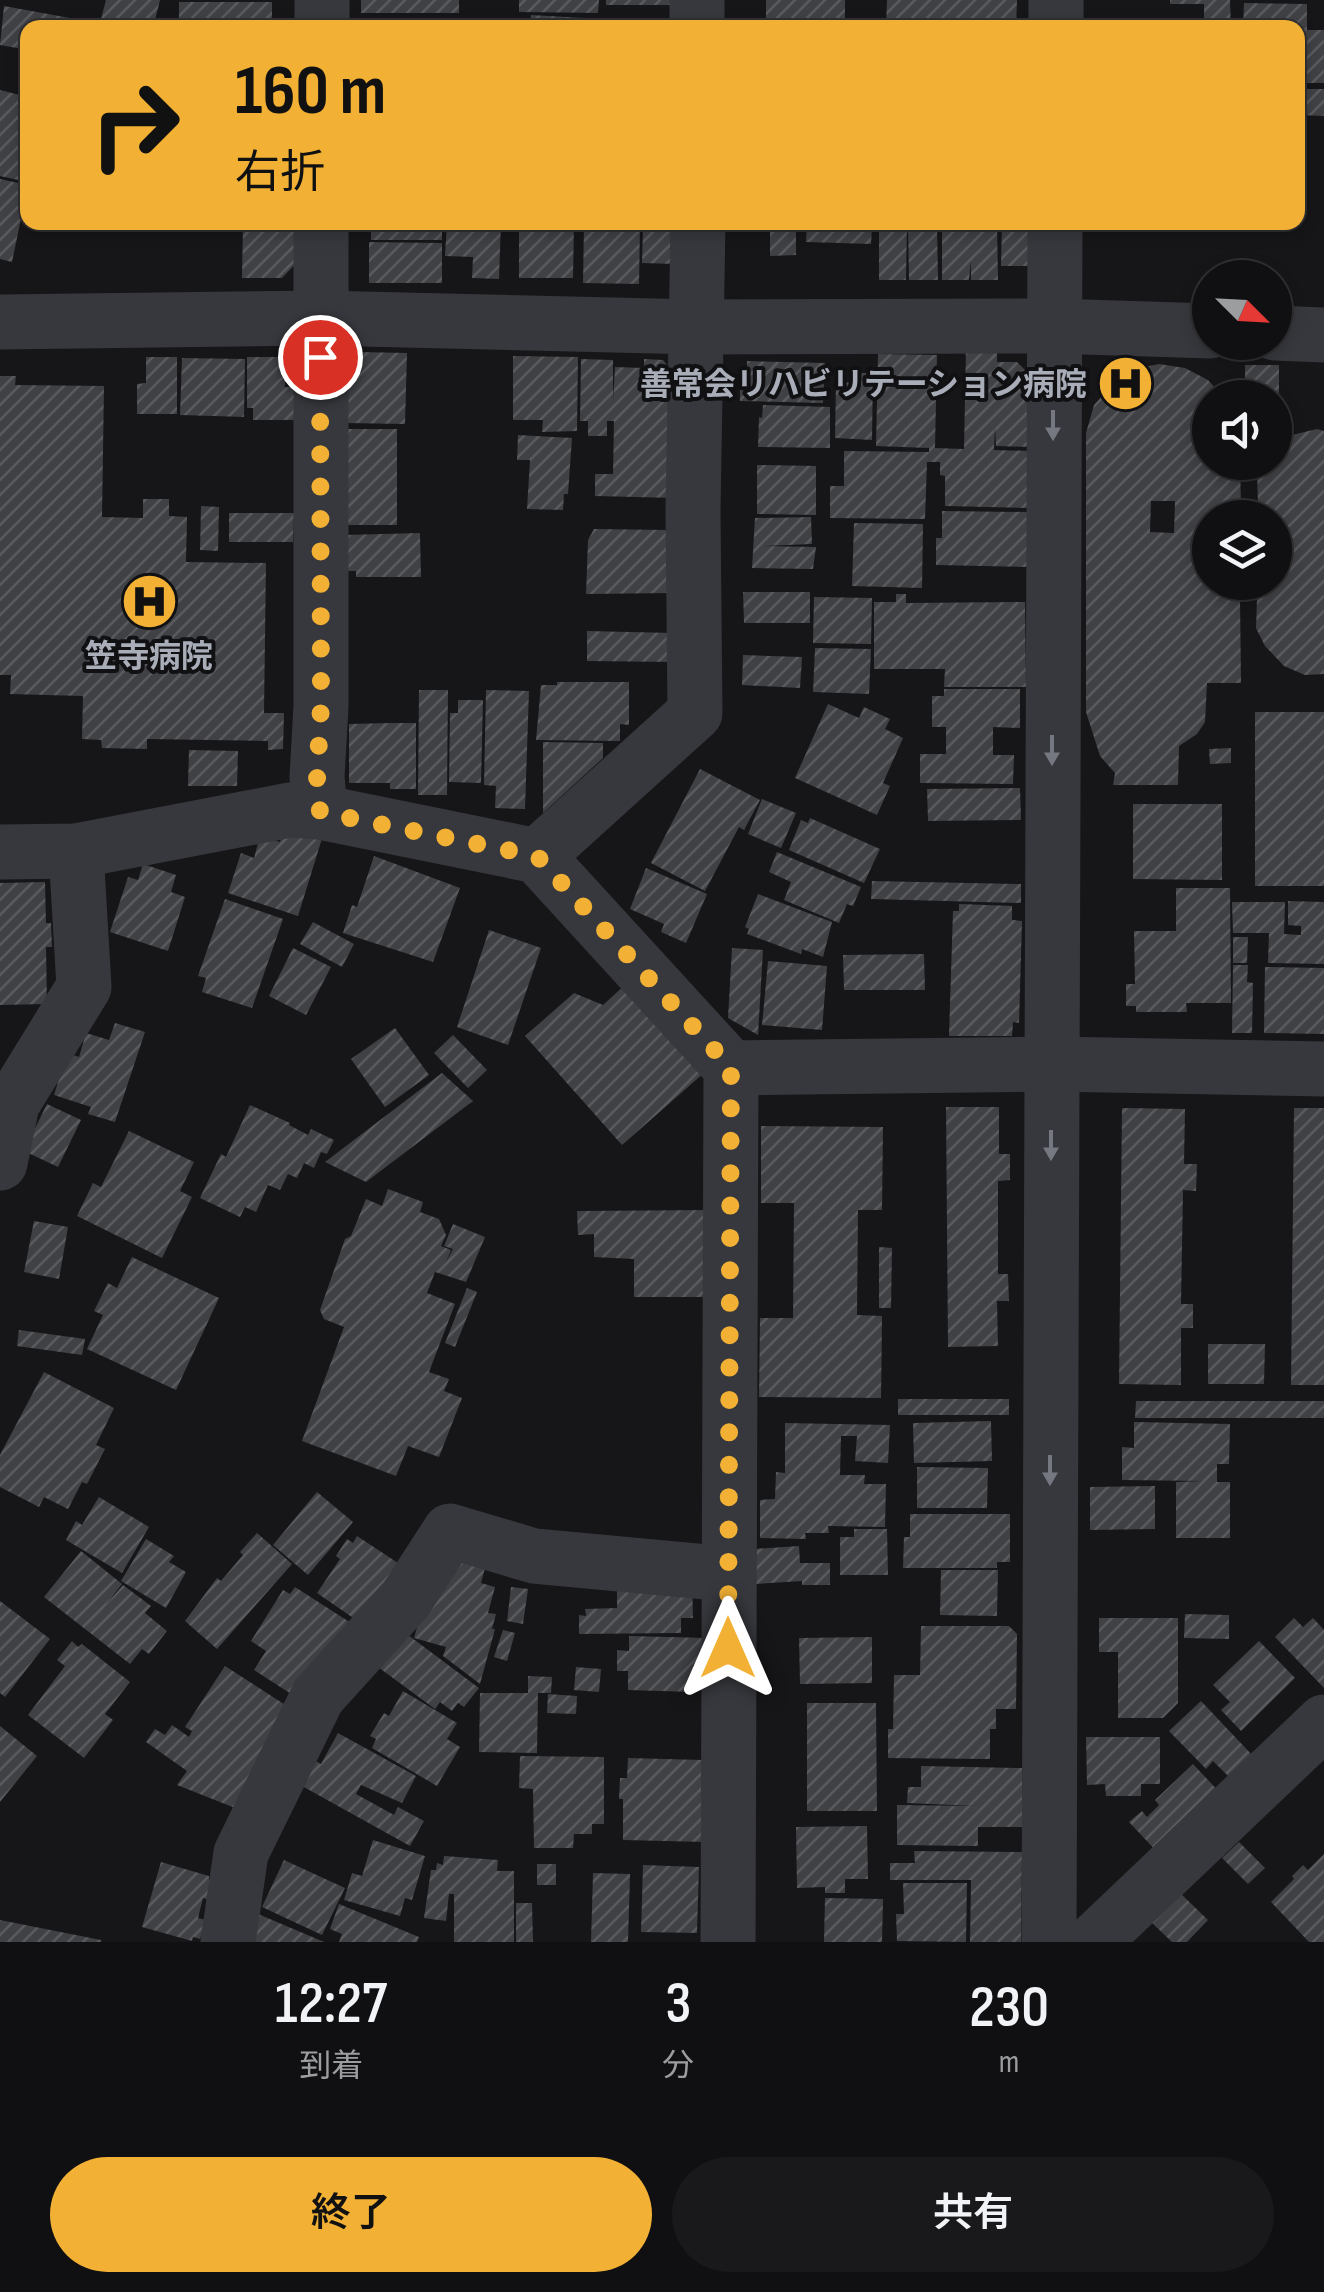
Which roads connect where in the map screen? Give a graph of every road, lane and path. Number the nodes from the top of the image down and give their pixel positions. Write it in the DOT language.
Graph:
graph roads {
  1 [pos="321,230"];
  2 [pos="698,230"];
  3 [pos="1054,230"];
  4 [pos="320,318"];
  5 [pos="0,322"];
  6 [pos="1054,326"];
  7 [pos="698,328"];
  8 [pos="1192,330"];
  9 [pos="1292,333"];
  10 [pos="1324,334"];
  11 [pos="320,812"];
  12 [pos="76,851"];
  13 [pos="0,852"];
  14 [pos="537,856"];
  15 [pos="1051,1064"];
  16 [pos="731,1068"];
  17 [pos="1324,1069"];
  18 [pos="0,1163"];
  19 [pos="728,1574"];
  20 [pos="1324,1722"];
  21 [pos="228,1942"];
  22 [pos="728,1942"];
  23 [pos="1049,1942"];
  24 [pos="1092,1942"];
  1 -- 4 [label="street"];
  2 -- 7 [label="street"];
  3 -- 6 [label="street"];
  4 -- 5 [label="street"];
  4 -- 7 [label="street"];
  4 -- 11 [label="street"];
  6 -- 7 [label="street"];
  6 -- 8 [label="street"];
  6 -- 15 [label="street, one-way"];
  7 -- 14 [label="street"];
  9 -- 10 [label="street"];
  11 -- 12 [label="street"];
  11 -- 14 [label="street"];
  12 -- 13 [label="street"];
  12 -- 18 [label="street"];
  14 -- 16 [label="street"];
  15 -- 16 [label="street"];
  15 -- 17 [label="street"];
  15 -- 23 [label="street, one-way"];
  16 -- 19 [label="street"];
  19 -- 21 [label="street"];
  19 -- 22 [label="street"];
  20 -- 24 [label="street"];
}
